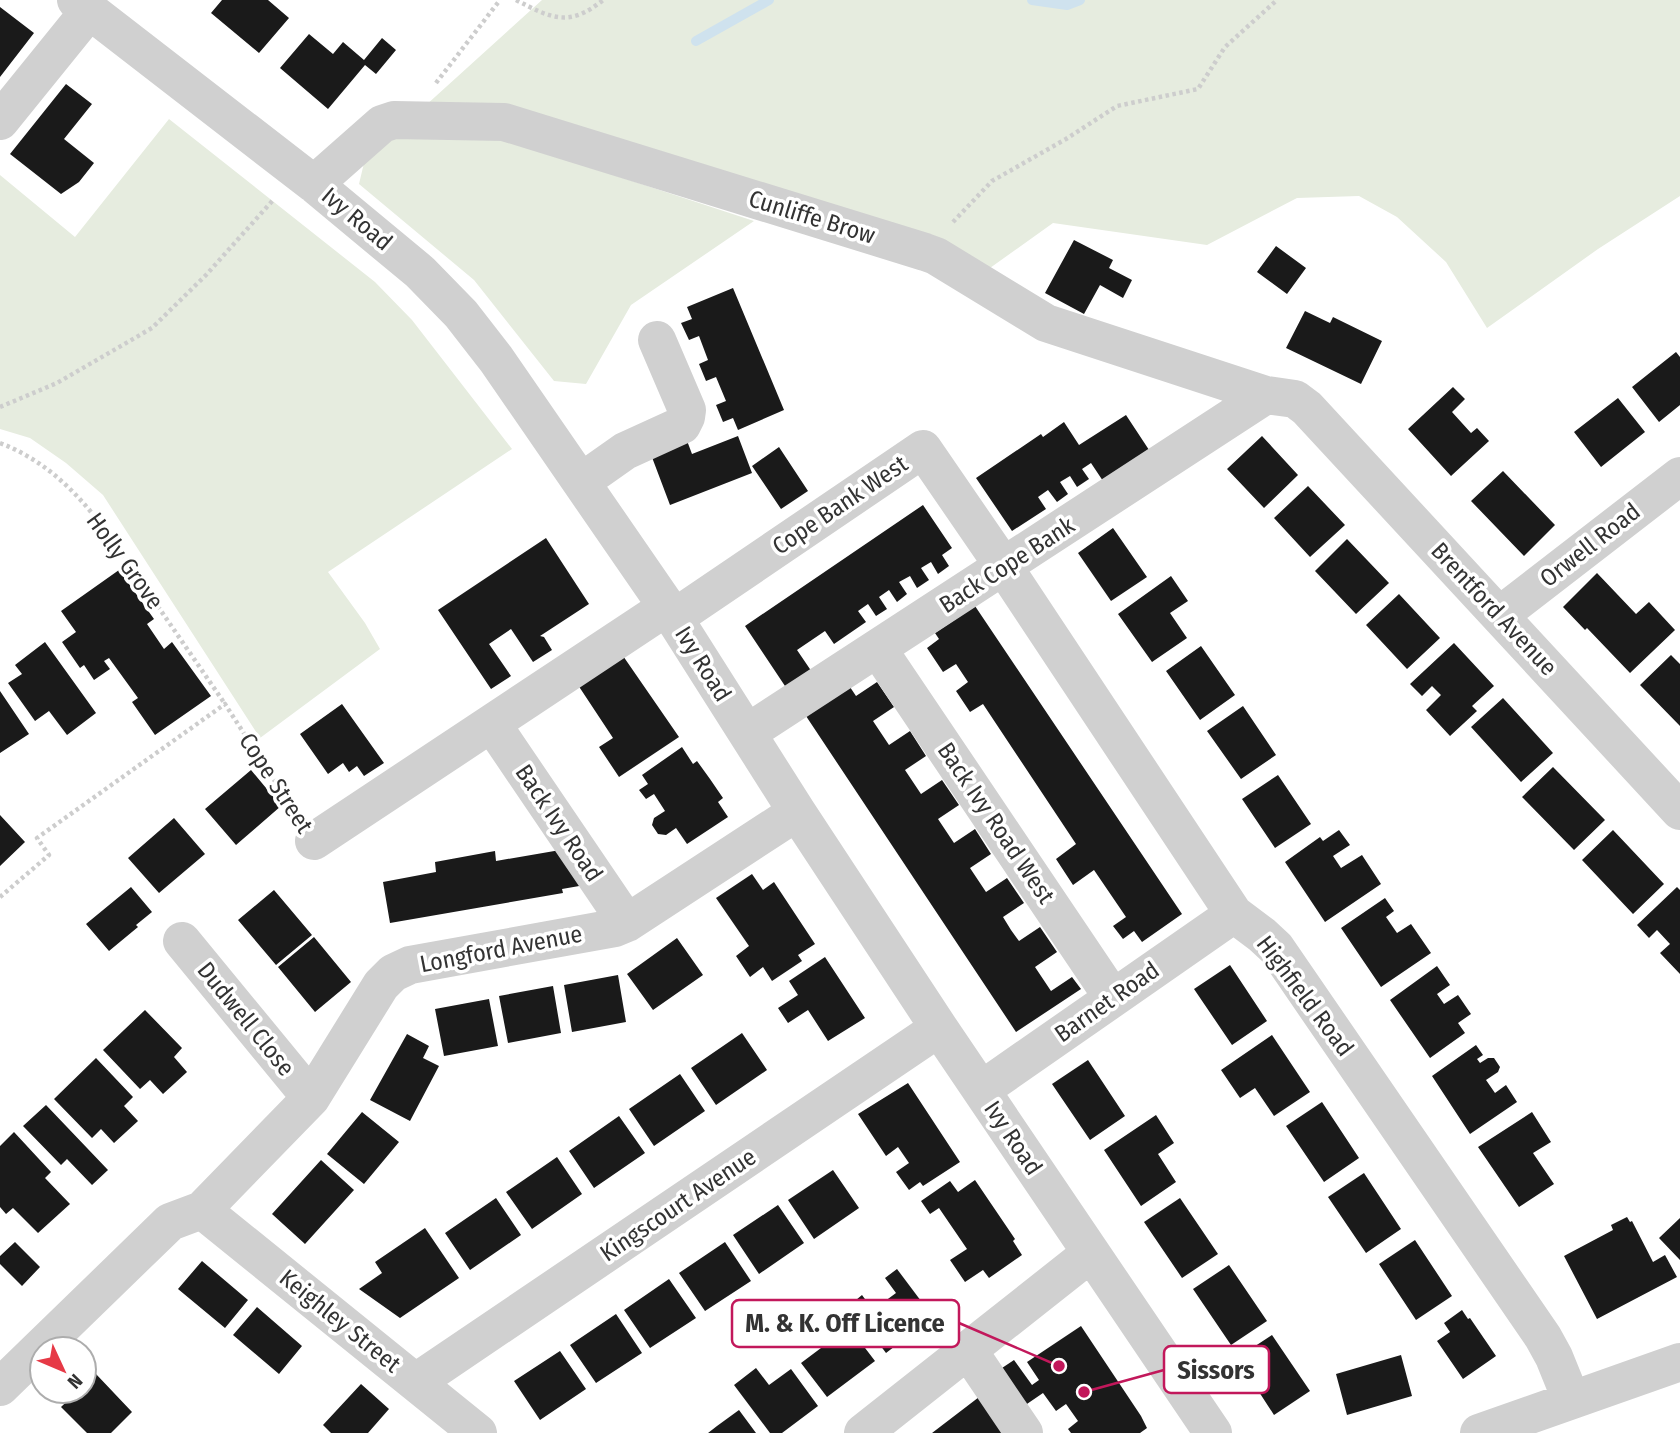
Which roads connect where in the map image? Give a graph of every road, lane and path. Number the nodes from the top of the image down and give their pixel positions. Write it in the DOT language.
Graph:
graph roads {
  1 [pos="499,0"];
  2 [pos="516,0"];
  3 [pos="603,0"];
  4 [pos="1277,0"];
  5 [pos="83,5"];
  6 [pos="411,120"];
  7 [pos="0,121"];
  8 [pos="307,178"];
  9 [pos="925,252"];
  10 [pos="657,340"];
  11 [pos="1266,395"];
  12 [pos="0,407"];
  13 [pos="1307,408"];
  14 [pos="0,443"];
  15 [pos="1680,475"];
  16 [pos="581,482"];
  17 [pos="1004,567"];
  18 [pos="670,612"];
  19 [pos="1500,615"];
  20 [pos="878,649"];
  21 [pos="225,704"];
  22 [pos="492,724"];
  23 [pos="747,733"];
  24 [pos="1680,811"];
  25 [pos="797,812"];
  26 [pos="314,841"];
  27 [pos="0,897"];
  28 [pos="1234,914"];
  29 [pos="627,923"];
  30 [pos="182,941"];
  31 [pos="1113,998"];
  32 [pos="939,1028"];
  33 [pos="981,1090"];
  34 [pos="311,1098"];
  35 [pos="202,1210"];
  36 [pos="1091,1253"];
  37 [pos="968,1350"];
  38 [pos="1680,1362"];
  39 [pos="416,1382"];
  40 [pos="0,1387"];
  41 [pos="1571,1399"];
  42 [pos="466,1430"];
  43 [pos="863,1433"];
  44 [pos="1024,1433"];
  45 [pos="1213,1433"];
  46 [pos="1479,1433"];
  1 -- 6 [label="path"];
  2 -- 3 [label="path"];
  4 -- 9 [label="path"];
  5 -- 7 [label="street"];
  5 -- 8 [label="street, Ivy Road"];
  6 -- 8 [label="street, Cunliffe Brow"];
  6 -- 9 [label="street, Cunliffe Brow"];
  8 -- 12 [label="path"];
  8 -- 16 [label="street, Ivy Road"];
  9 -- 11 [label="street, Cunliffe Brow"];
  10 -- 16 [label="street"];
  11 -- 13 [label="street, Cunliffe Brow"];
  11 -- 17 [label="street, Back Cope Bank"];
  13 -- 19 [label="street, Brentford Avenue"];
  14 -- 21 [label="path, Holly Grove"];
  15 -- 19 [label="street, Orwell Road"];
  16 -- 18 [label="street, Ivy Road"];
  17 -- 18 [label="street, Cope Bank West"];
  17 -- 20 [label="street, Back Cope Bank"];
  17 -- 28 [label="street, Highfield Road"];
  18 -- 22 [label="street, Cope Street"];
  18 -- 23 [label="street, Ivy Road"];
  19 -- 24 [label="street, Brentford Avenue"];
  20 -- 23 [label="street, Back Cope Bank"];
  20 -- 31 [label="street, Back Ivy Road West"];
  21 -- 26 [label="path, Cope Street"];
  21 -- 27 [label="path, Cope Street"];
  22 -- 26 [label="street, Cope Street"];
  22 -- 29 [label="street, Back Ivy Road"];
  23 -- 25 [label="street, Ivy Road"];
  25 -- 29 [label="street, Longford Avenue"];
  25 -- 32 [label="street, Ivy Road"];
  28 -- 31 [label="street, Barnet Road"];
  28 -- 41 [label="street, Highfield Road"];
  29 -- 34 [label="street, Longford Avenue"];
  30 -- 34 [label="street, Dudwell Close"];
  31 -- 33 [label="street, Barnet Road"];
  32 -- 33 [label="street, Ivy Road"];
  32 -- 39 [label="street, Kingscourt Avenue"];
  33 -- 36 [label="street, Ivy Road"];
  34 -- 35 [label="street, Longford Avenue"];
  35 -- 39 [label="street, Keighley Street"];
  35 -- 40 [label="street"];
  36 -- 37 [label="street"];
  36 -- 45 [label="street, Ivy Road"];
  37 -- 43 [label="street"];
  37 -- 44 [label="street"];
  38 -- 41 [label="street"];
  39 -- 42 [label="street, Keighley Street"];
  41 -- 46 [label="street"];
}
